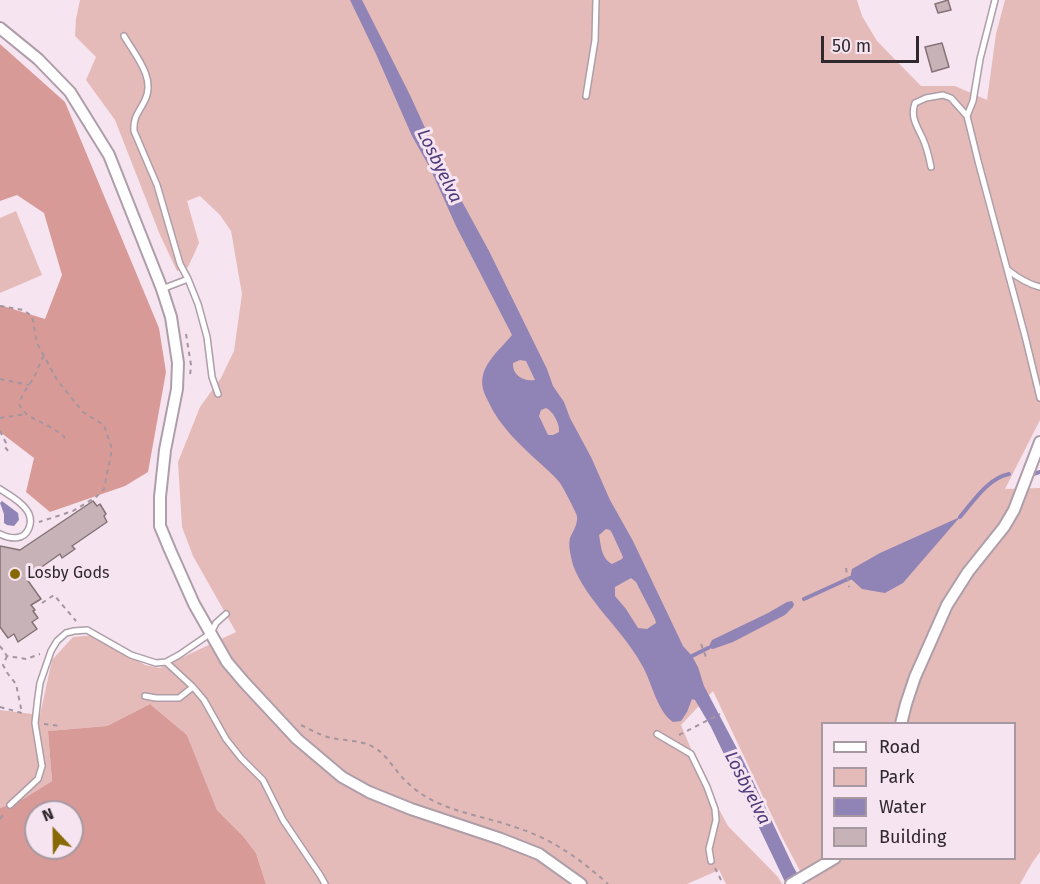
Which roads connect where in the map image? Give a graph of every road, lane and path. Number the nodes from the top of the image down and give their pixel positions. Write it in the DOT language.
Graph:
graph roads {
  1 [pos="596,0"];
  2 [pos="995,0"];
  3 [pos="0,28"];
  4 [pos="124,36"];
  5 [pos="586,96"];
  6 [pos="967,116"];
  7 [pos="931,167"];
  8 [pos="1007,269"];
  9 [pos="188,279"];
  10 [pos="1040,287"];
  11 [pos="162,289"];
  12 [pos="0,306"];
  13 [pos="185,328"];
  14 [pos="44,356"];
  15 [pos="190,378"];
  16 [pos="0,379"];
  17 [pos="29,385"];
  18 [pos="218,394"];
  19 [pos="1040,398"];
  20 [pos="27,414"];
  21 [pos="0,418"];
  22 [pos="0,431"];
  23 [pos="65,438"];
  24 [pos="1040,442"];
  25 [pos="8,451"];
  26 [pos="0,489"];
  27 [pos="31,524"];
  28 [pos="0,534"];
  29 [pos="846,568"];
  30 [pos="849,587"];
  31 [pos="42,603"];
  32 [pos="226,614"];
  33 [pos="87,630"];
  34 [pos="211,633"];
  35 [pos="701,644"];
  36 [pos="0,646"];
  37 [pos="51,651"];
  38 [pos="7,656"];
  39 [pos="706,657"];
  40 [pos="165,662"];
  41 [pos="193,687"];
  42 [pos="145,696"];
  43 [pos="0,707"];
  44 [pos="22,713"];
  45 [pos="720,714"];
  46 [pos="294,721"];
  47 [pos="901,722"];
  48 [pos="35,723"];
  49 [pos="60,726"];
  50 [pos="657,734"];
  51 [pos="669,741"];
  52 [pos="10,805"];
  53 [pos="832,860"];
  54 [pos="711,861"];
  55 [pos="324,884"];
  56 [pos="581,884"];
  57 [pos="608,884"];
  58 [pos="723,884"];
  59 [pos="791,884"];
  1 -- 5 [label="lane"];
  2 -- 6 [label="lane"];
  3 -- 11 [label="street"];
  4 -- 9 [label="lane"];
  6 -- 7 [label="lane"];
  6 -- 8 [label="lane"];
  8 -- 10 [label="lane"];
  8 -- 19 [label="lane"];
  9 -- 11 [label="lane"];
  9 -- 18 [label="lane"];
  11 -- 34 [label="street"];
  12 -- 14 [label="path"];
  13 -- 15 [label="path"];
  14 -- 17 [label="path"];
  14 -- 27 [label="path"];
  16 -- 17 [label="path"];
  17 -- 20 [label="path"];
  20 -- 21 [label="path"];
  20 -- 23 [label="path"];
  22 -- 25 [label="path"];
  24 -- 47 [label="street"];
  26 -- 27 [label="lane"];
  27 -- 28 [label="lane"];
  29 -- 30 [label="path"];
  31 -- 33 [label="path"];
  32 -- 34 [label="lane"];
  33 -- 37 [label="lane"];
  33 -- 40 [label="lane"];
  34 -- 40 [label="lane"];
  34 -- 56 [label="street"];
  35 -- 39 [label="path"];
  36 -- 38 [label="path"];
  37 -- 38 [label="path"];
  37 -- 48 [label="lane"];
  38 -- 44 [label="path"];
  40 -- 41 [label="lane"];
  41 -- 42 [label="lane"];
  41 -- 55 [label="lane"];
  43 -- 44 [label="path"];
  44 -- 48 [label="path"];
  45 -- 51 [label="path"];
  46 -- 57 [label="path"];
  48 -- 49 [label="path"];
  48 -- 52 [label="lane"];
  50 -- 51 [label="lane"];
  51 -- 54 [label="lane"];
  53 -- 59 [label="street"];
  54 -- 58 [label="path"];
}
